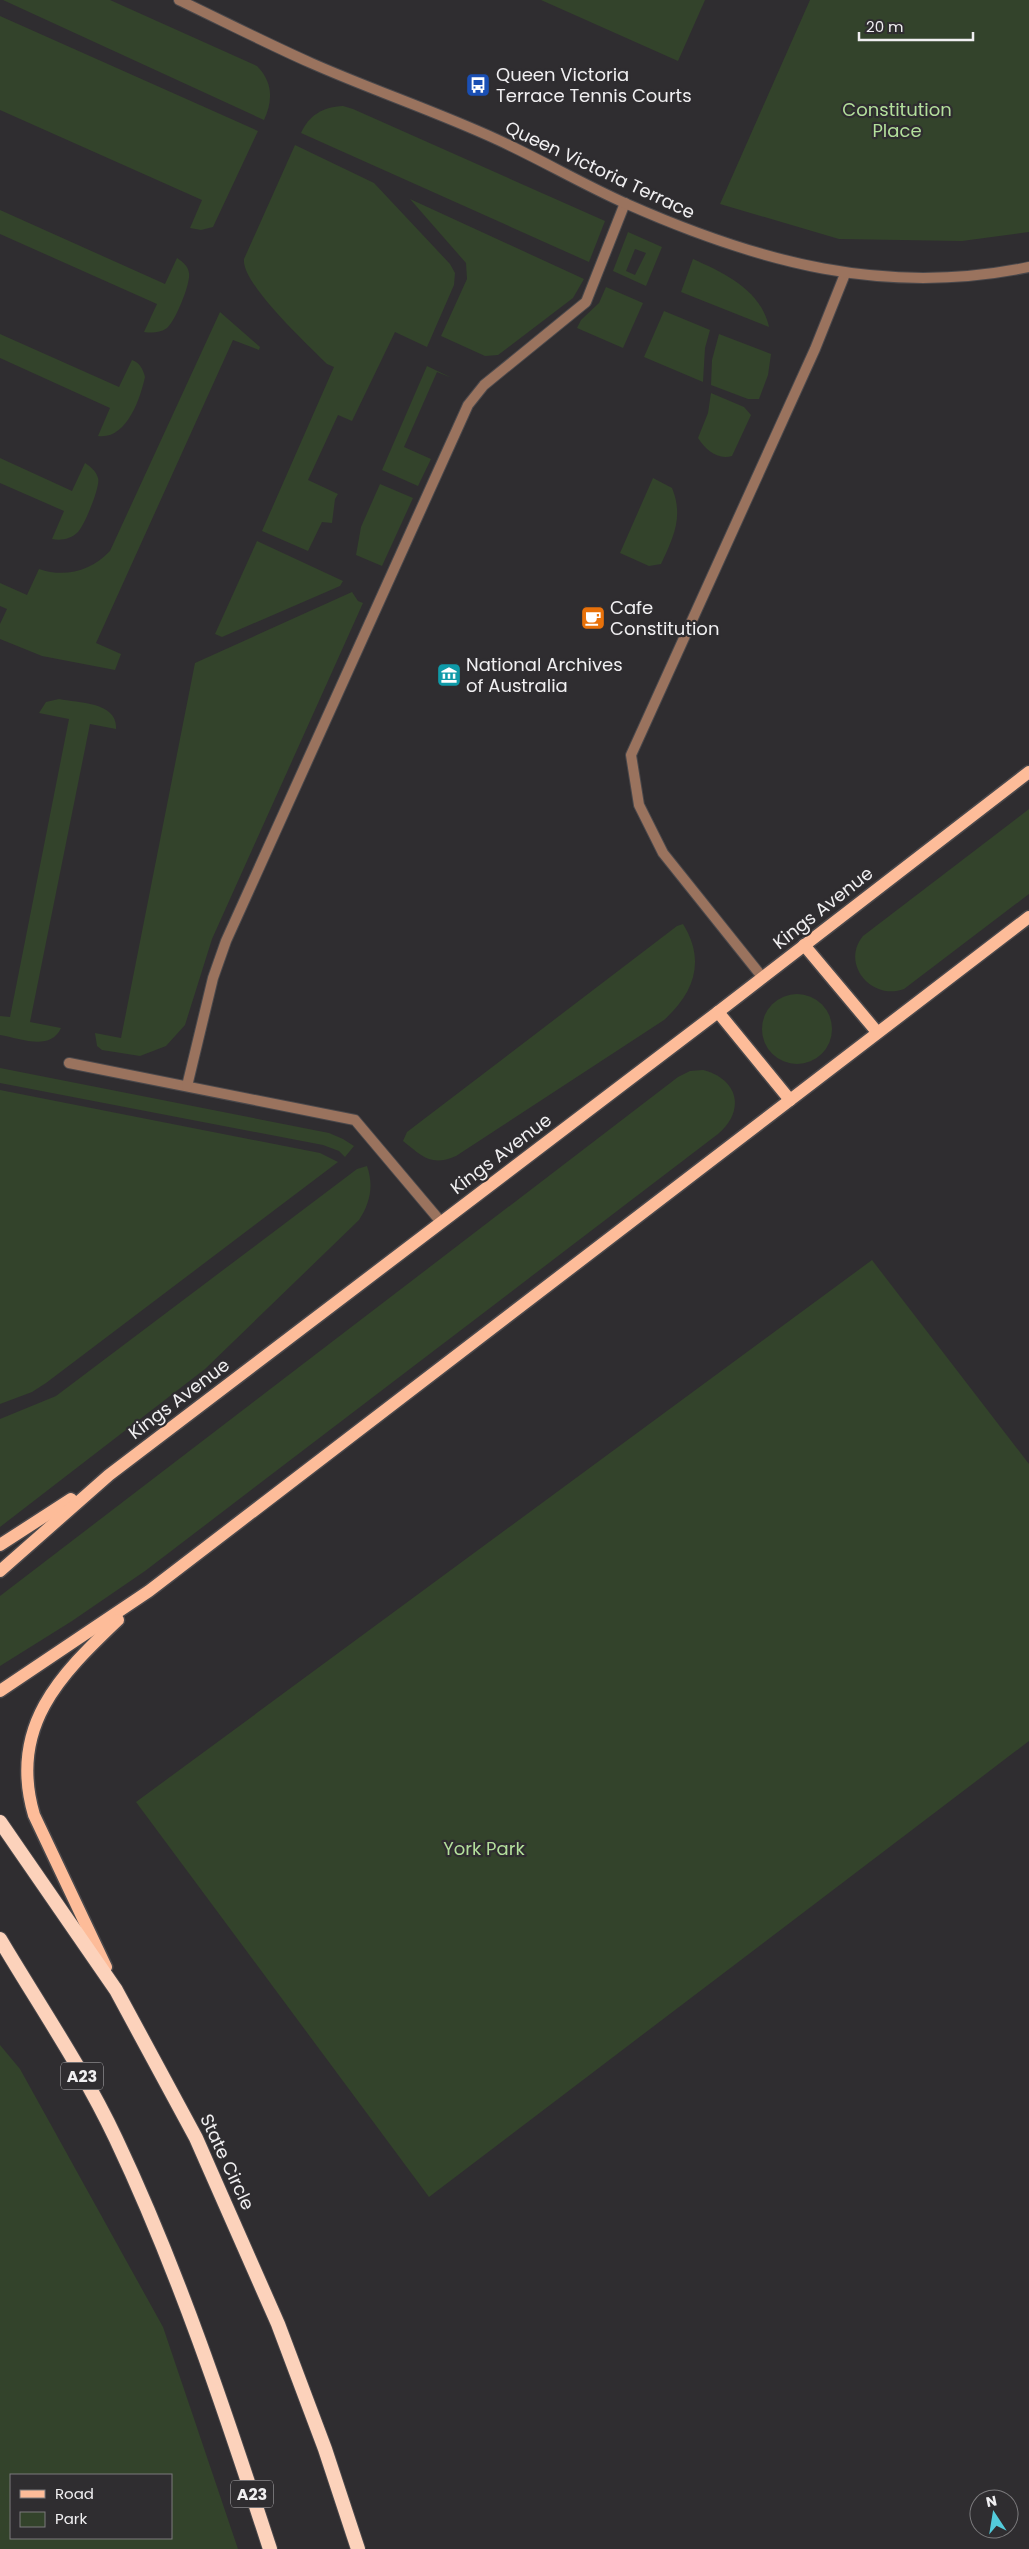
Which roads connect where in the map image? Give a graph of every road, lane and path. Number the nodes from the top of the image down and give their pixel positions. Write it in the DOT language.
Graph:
graph roads {
  1 [pos="179,0"];
  2 [pos="625,203"];
  3 [pos="1029,266"];
  4 [pos="845,274"];
  5 [pos="1029,772"];
  6 [pos="1029,918"];
  7 [pos="804,945"];
  8 [pos="763,978"];
  9 [pos="718,1012"];
  10 [pos="877,1032"];
  11 [pos="69,1063"];
  12 [pos="187,1086"];
  13 [pos="790,1100"];
  14 [pos="441,1222"];
  15 [pos="109,1475"];
  16 [pos="0,1545"];
  17 [pos="0,1571"];
  18 [pos="149,1591"];
  19 [pos="0,1691"];
  20 [pos="0,1822"];
  21 [pos="0,1939"];
  22 [pos="116,1990"];
  23 [pos="270,2549"];
  24 [pos="358,2549"];
  1 -- 2 [label="street, Queen Victoria Terrace"];
  2 -- 4 [label="street, Queen Victoria Terrace"];
  2 -- 12 [label="street"];
  3 -- 4 [label="street, Queen Victoria Terrace"];
  4 -- 8 [label="street"];
  5 -- 7 [label="main road, Kings Avenue"];
  6 -- 10 [label="main road"];
  7 -- 8 [label="main road, Kings Avenue"];
  7 -- 10 [label="main road"];
  8 -- 9 [label="main road, Kings Avenue"];
  9 -- 13 [label="main road"];
  9 -- 14 [label="main road, Kings Avenue"];
  10 -- 13 [label="main road"];
  11 -- 12 [label="street"];
  12 -- 14 [label="street"];
  13 -- 18 [label="main road"];
  14 -- 15 [label="main road, Kings Avenue"];
  15 -- 16 [label="main road"];
  15 -- 17 [label="main road, Kings Avenue"];
  18 -- 19 [label="main road"];
  18 -- 22 [label="main road"];
  20 -- 22 [label="highway, State Circle"];
  21 -- 23 [label="highway, A23"];
  22 -- 24 [label="highway, State Circle"];
}
